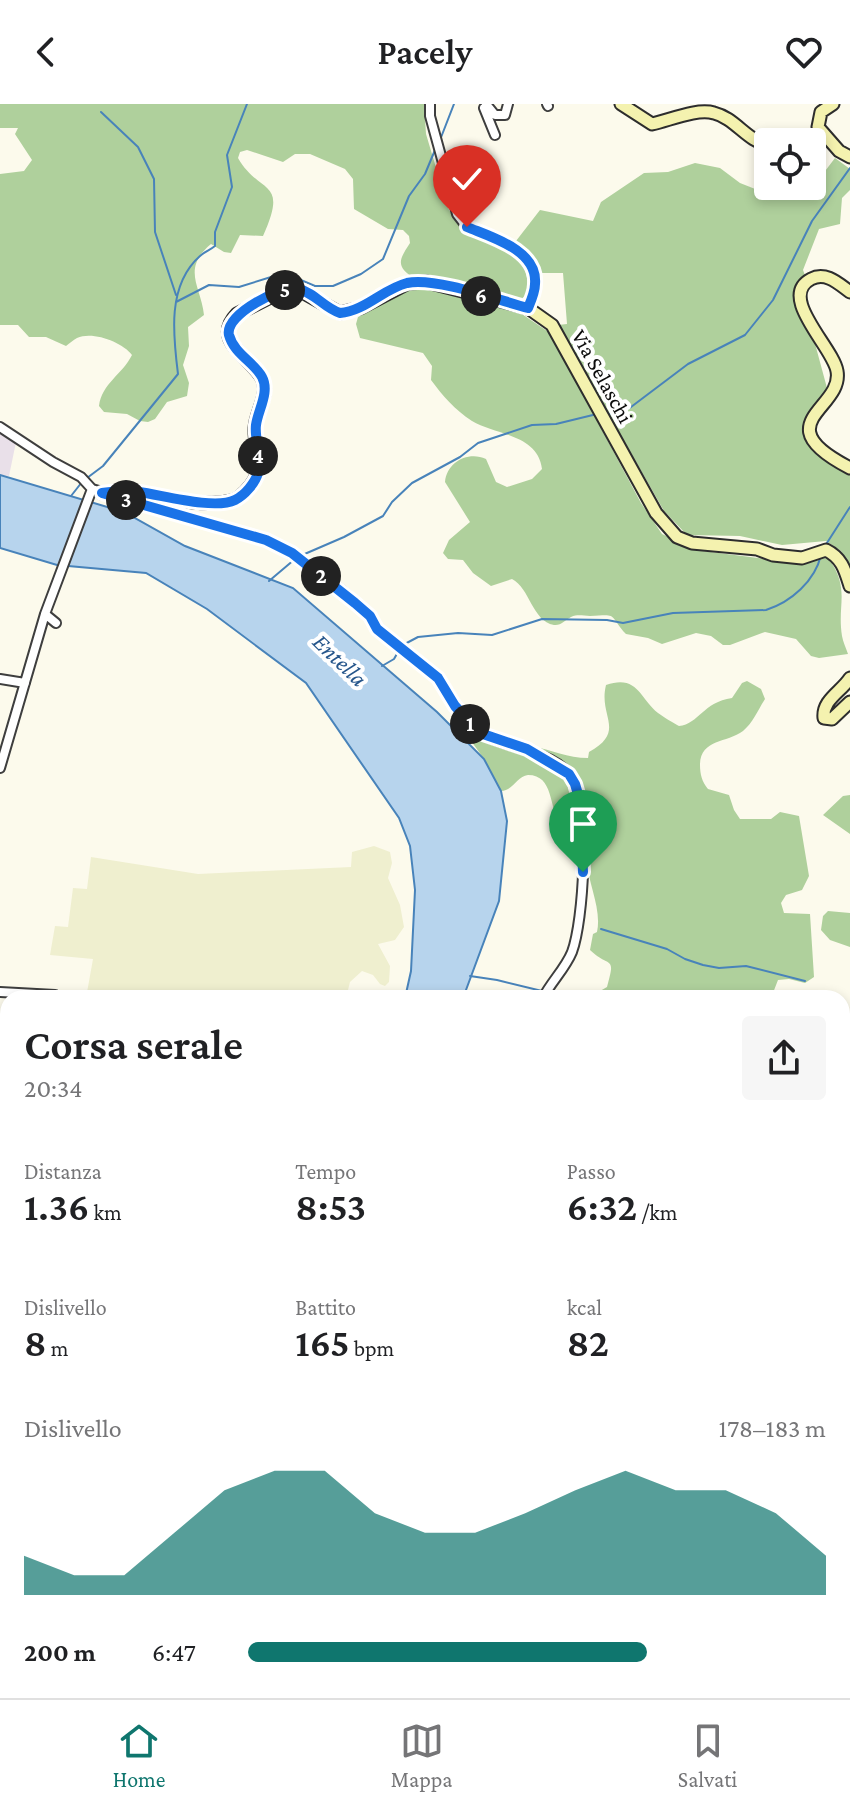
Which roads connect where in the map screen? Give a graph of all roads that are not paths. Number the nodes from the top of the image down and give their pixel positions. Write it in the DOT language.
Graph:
graph roads {
  1 [pos="430,104"];
  2 [pos="484,104"];
  3 [pos="508,104"];
  4 [pos="621,104"];
  5 [pos="833,104"];
  6 [pos="818,128"];
  7 [pos="495,135"];
  8 [pos="826,137"];
  9 [pos="754,140"];
  10 [pos="850,157"];
  11 [pos="850,292"];
  12 [pos="528,308"];
  13 [pos="0,427"];
  14 [pos="850,468"];
  15 [pos="95,492"];
  16 [pos="850,586"];
  17 [pos="46,612"];
  18 [pos="56,623"];
  19 [pos="850,678"];
  20 [pos="0,679"];
  21 [pos="25,683"];
  22 [pos="850,702"];
  23 [pos="0,768"];
  24 [pos="548,990"];
  1 -- 12 [label="street"];
  2 -- 3 [label="street"];
  2 -- 7 [label="street"];
  4 -- 9 [label="street"];
  5 -- 6 [label="street"];
  8 -- 10 [label="street"];
  11 -- 14 [label="street"];
  12 -- 15 [label="street, Via Selaschi"];
  12 -- 16 [label="street, Via Selaschi"];
  13 -- 15 [label="street"];
  15 -- 17 [label="street"];
  15 -- 24 [label="street"];
  17 -- 18 [label="street"];
  17 -- 21 [label="street"];
  19 -- 22 [label="street"];
  20 -- 21 [label="street"];
  21 -- 23 [label="street"];
}
